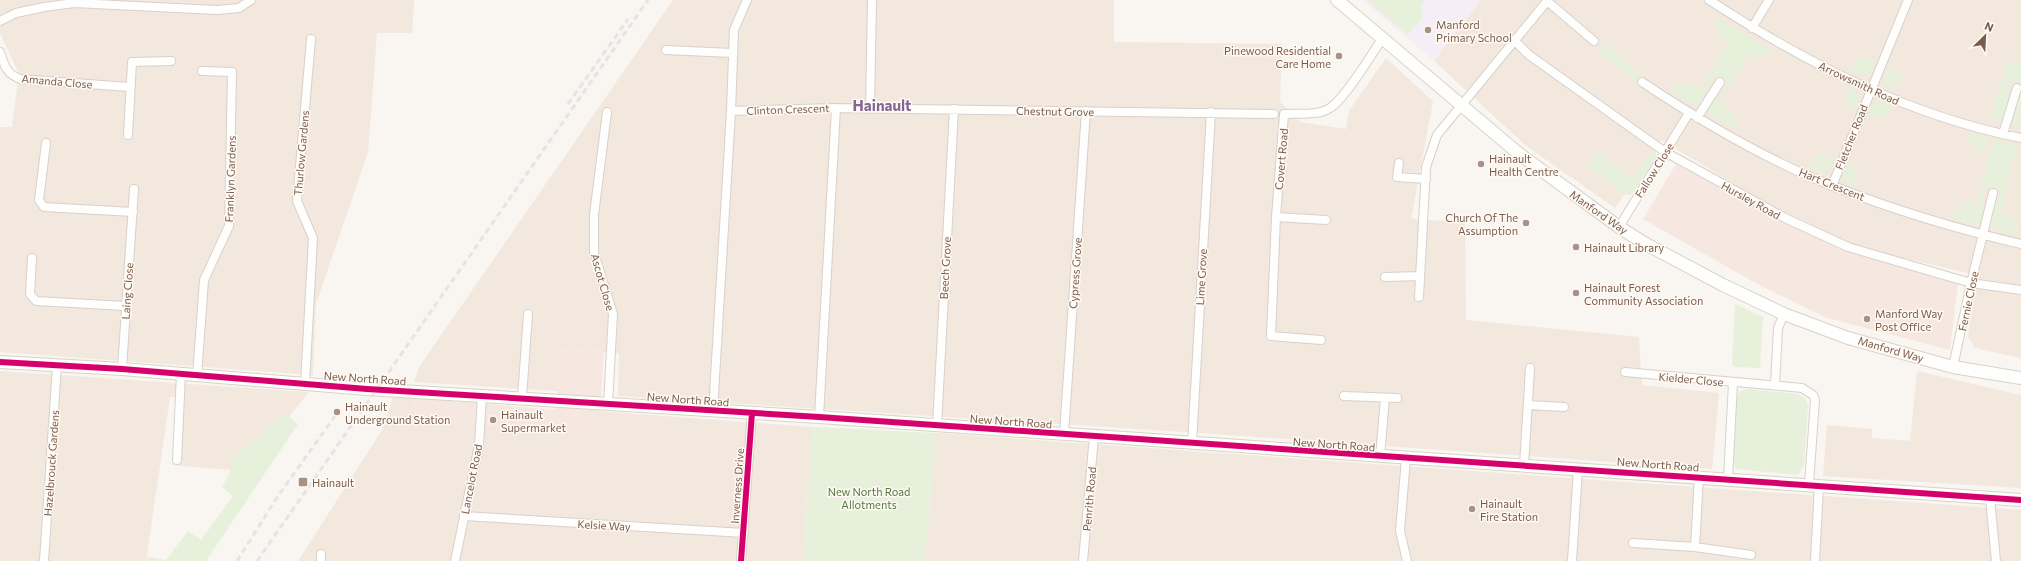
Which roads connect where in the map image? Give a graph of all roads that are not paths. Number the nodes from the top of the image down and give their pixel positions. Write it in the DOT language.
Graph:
graph roads {
  1 [pos="251,0"];
  2 [pos="747,0"];
  3 [pos="872,0"];
  4 [pos="1337,0"];
  5 [pos="1709,0"];
  6 [pos="1769,0"];
  7 [pos="1908,0"];
  8 [pos="1547,1"];
  9 [pos="0,21"];
  10 [pos="1752,28"];
  11 [pos="1382,38"];
  12 [pos="311,39"];
  13 [pos="1514,40"];
  14 [pos="1594,40"];
  15 [pos="666,50"];
  16 [pos="0,52"];
  17 [pos="732,53"];
  18 [pos="171,61"];
  19 [pos="202,72"];
  20 [pos="1642,82"];
  21 [pos="1720,82"];
  22 [pos="130,87"];
  23 [pos="2017,88"];
  24 [pos="1870,90"];
  25 [pos="1461,104"];
  26 [pos="836,108"];
  27 [pos="870,109"];
  28 [pos="954,110"];
  29 [pos="732,111"];
  30 [pos="1086,111"];
  31 [pos="607,112"];
  32 [pos="1211,112"];
  33 [pos="1689,113"];
  34 [pos="1274,114"];
  35 [pos="1697,118"];
  36 [pos="2003,134"];
  37 [pos="128,135"];
  38 [pos="2021,138"];
  39 [pos="46,143"];
  40 [pos="1664,152"];
  41 [pos="1399,164"];
  42 [pos="1426,179"];
  43 [pos="1832,186"];
  44 [pos="134,189"];
  45 [pos="1993,193"];
  46 [pos="133,212"];
  47 [pos="1276,217"];
  48 [pos="1326,220"];
  49 [pos="1619,226"];
  50 [pos="1983,235"];
  51 [pos="2021,244"];
  52 [pos="32,258"];
  53 [pos="1420,276"];
  54 [pos="1385,277"];
  55 [pos="1971,283"];
  56 [pos="2021,290"];
  57 [pos="1419,297"];
  58 [pos="125,306"];
  59 [pos="528,314"];
  60 [pos="1784,314"];
  61 [pos="1321,340"];
  62 [pos="0,362"];
  63 [pos="57,365"];
  64 [pos="1953,367"];
  65 [pos="1530,368"];
  66 [pos="122,369"];
  67 [pos="1625,372"];
  68 [pos="181,374"];
  69 [pos="197,376"];
  70 [pos="2021,378"];
  71 [pos="1733,383"];
  72 [pos="305,384"];
  73 [pos="1775,385"];
  74 [pos="482,396"];
  75 [pos="1344,396"];
  76 [pos="522,398"];
  77 [pos="1385,398"];
  78 [pos="1397,398"];
  79 [pos="608,404"];
  80 [pos="1528,405"];
  81 [pos="1564,407"];
  82 [pos="713,411"];
  83 [pos="752,413"];
  84 [pos="819,417"];
  85 [pos="937,426"];
  86 [pos="1064,434"];
  87 [pos="1094,436"];
  88 [pos="1192,443"];
  89 [pos="1380,457"];
  90 [pos="1406,458"];
  91 [pos="177,460"];
  92 [pos="1524,466"];
  93 [pos="1578,469"];
  94 [pos="1699,477"];
  95 [pos="1728,479"];
  96 [pos="1814,485"];
  97 [pos="1990,498"];
  98 [pos="2021,500"];
  99 [pos="464,516"];
  100 [pos="744,533"];
  101 [pos="1633,543"];
  102 [pos="1695,547"];
  103 [pos="1751,556"];
  104 [pos="44,561"];
  105 [pos="455,561"];
  106 [pos="741,561"];
  107 [pos="1083,561"];
  108 [pos="1407,561"];
  109 [pos="1572,561"];
  110 [pos="1815,561"];
  111 [pos="1996,561"];
  1 -- 9 [label="street"];
  2 -- 17 [label="street"];
  3 -- 27 [label="street"];
  4 -- 11 [label="street, Manford Way"];
  5 -- 10 [label="street, Arrowsmith Road"];
  6 -- 10 [label="street"];
  7 -- 24 [label="street, Fletcher Road"];
  8 -- 13 [label="street"];
  8 -- 14 [label="street"];
  10 -- 24 [label="street, Arrowsmith Road"];
  11 -- 25 [label="street, Manford Way"];
  11 -- 47 [label="street, Covert Road"];
  12 -- 72 [label="street, Thurlow Gardens"];
  13 -- 25 [label="street"];
  13 -- 40 [label="street, Hursley Road"];
  15 -- 17 [label="street"];
  16 -- 22 [label="street, Amanda Close"];
  17 -- 29 [label="street"];
  18 -- 22 [label="street"];
  19 -- 69 [label="street, Franklyn Gardens"];
  20 -- 33 [label="street, Hart Crescent"];
  21 -- 35 [label="street"];
  22 -- 37 [label="street"];
  23 -- 36 [label="street"];
  24 -- 36 [label="street, Arrowsmith Road"];
  24 -- 43 [label="street, Fletcher Road"];
  25 -- 42 [label="street"];
  25 -- 49 [label="street, Manford Way"];
  26 -- 27 [label="street, Chestnut Grove"];
  26 -- 29 [label="street, Clinton Crescent"];
  26 -- 84 [label="street, Clinton Crescent"];
  27 -- 28 [label="street, Chestnut Grove"];
  28 -- 30 [label="street, Chestnut Grove"];
  28 -- 85 [label="street, Beech Grove"];
  29 -- 82 [label="street, Clinton Crescent"];
  30 -- 32 [label="street, Chestnut Grove"];
  30 -- 86 [label="street, Cypress Grove"];
  31 -- 79 [label="street, Ascot Close"];
  32 -- 34 [label="street, Chestnut Grove"];
  32 -- 88 [label="street, Lime Grove"];
  33 -- 35 [label="street, Hart Crescent"];
  33 -- 40 [label="street, Fallow Close"];
  35 -- 43 [label="street, Hart Crescent"];
  36 -- 38 [label="street, Arrowsmith Road"];
  39 -- 46 [label="street"];
  40 -- 49 [label="street, Fallow Close"];
  40 -- 55 [label="street, Hursley Road"];
  41 -- 42 [label="street"];
  42 -- 53 [label="street"];
  43 -- 50 [label="street, Hart Crescent"];
  44 -- 46 [label="street, Laing Close"];
  45 -- 50 [label="street, Fernie Close"];
  46 -- 58 [label="street, Laing Close"];
  47 -- 48 [label="street"];
  47 -- 61 [label="street, Covert Road"];
  49 -- 60 [label="street, Manford Way"];
  50 -- 51 [label="street, Hart Crescent"];
  50 -- 55 [label="street, Fernie Close"];
  52 -- 58 [label="street"];
  53 -- 54 [label="street"];
  53 -- 57 [label="street"];
  55 -- 56 [label="street, Hursley Road"];
  55 -- 64 [label="street, Fernie Close"];
  58 -- 66 [label="street, Laing Close"];
  59 -- 76 [label="street"];
  60 -- 64 [label="street, Manford Way"];
  60 -- 73 [label="street"];
  62 -- 63 [label="street, New North Road"];
  63 -- 66 [label="street, New North Road"];
  63 -- 104 [label="street, Hazelbrouck Gardens"];
  64 -- 70 [label="street, Manford Way"];
  65 -- 80 [label="street"];
  66 -- 68 [label="street, New North Road"];
  67 -- 71 [label="street, Kielder Close"];
  68 -- 69 [label="street, New North Road"];
  68 -- 91 [label="street"];
  69 -- 72 [label="street, New North Road"];
  71 -- 73 [label="street"];
  71 -- 95 [label="street, Kielder Close"];
  72 -- 74 [label="street, New North Road"];
  73 -- 96 [label="street"];
  74 -- 76 [label="street, New North Road"];
  74 -- 99 [label="street, Lancelot Road"];
  75 -- 77 [label="street"];
  76 -- 79 [label="street, New North Road"];
  77 -- 78 [label="street"];
  77 -- 89 [label="street"];
  79 -- 82 [label="street, New North Road"];
  80 -- 81 [label="street"];
  80 -- 92 [label="street"];
  82 -- 83 [label="street, New North Road"];
  83 -- 84 [label="street, New North Road"];
  83 -- 100 [label="street, Inverness Drive"];
  84 -- 85 [label="street, New North Road"];
  85 -- 86 [label="street, New North Road"];
  86 -- 87 [label="street, New North Road"];
  87 -- 88 [label="street, New North Road"];
  87 -- 107 [label="street, Penrith Road"];
  88 -- 89 [label="street, New North Road"];
  89 -- 90 [label="street, New North Road"];
  90 -- 92 [label="street, New North Road"];
  90 -- 108 [label="street"];
  92 -- 93 [label="street, New North Road"];
  93 -- 94 [label="street, New North Road"];
  93 -- 109 [label="street"];
  94 -- 95 [label="street, New North Road"];
  94 -- 102 [label="street"];
  95 -- 96 [label="street, New North Road"];
  96 -- 97 [label="street, New North Road"];
  96 -- 110 [label="street"];
  97 -- 98 [label="street, New North Road"];
  97 -- 111 [label="street"];
  99 -- 100 [label="street, Kelsie Way"];
  99 -- 105 [label="street, Lancelot Road"];
  100 -- 106 [label="street, Inverness Drive"];
  101 -- 102 [label="street"];
  102 -- 103 [label="street"];
}
